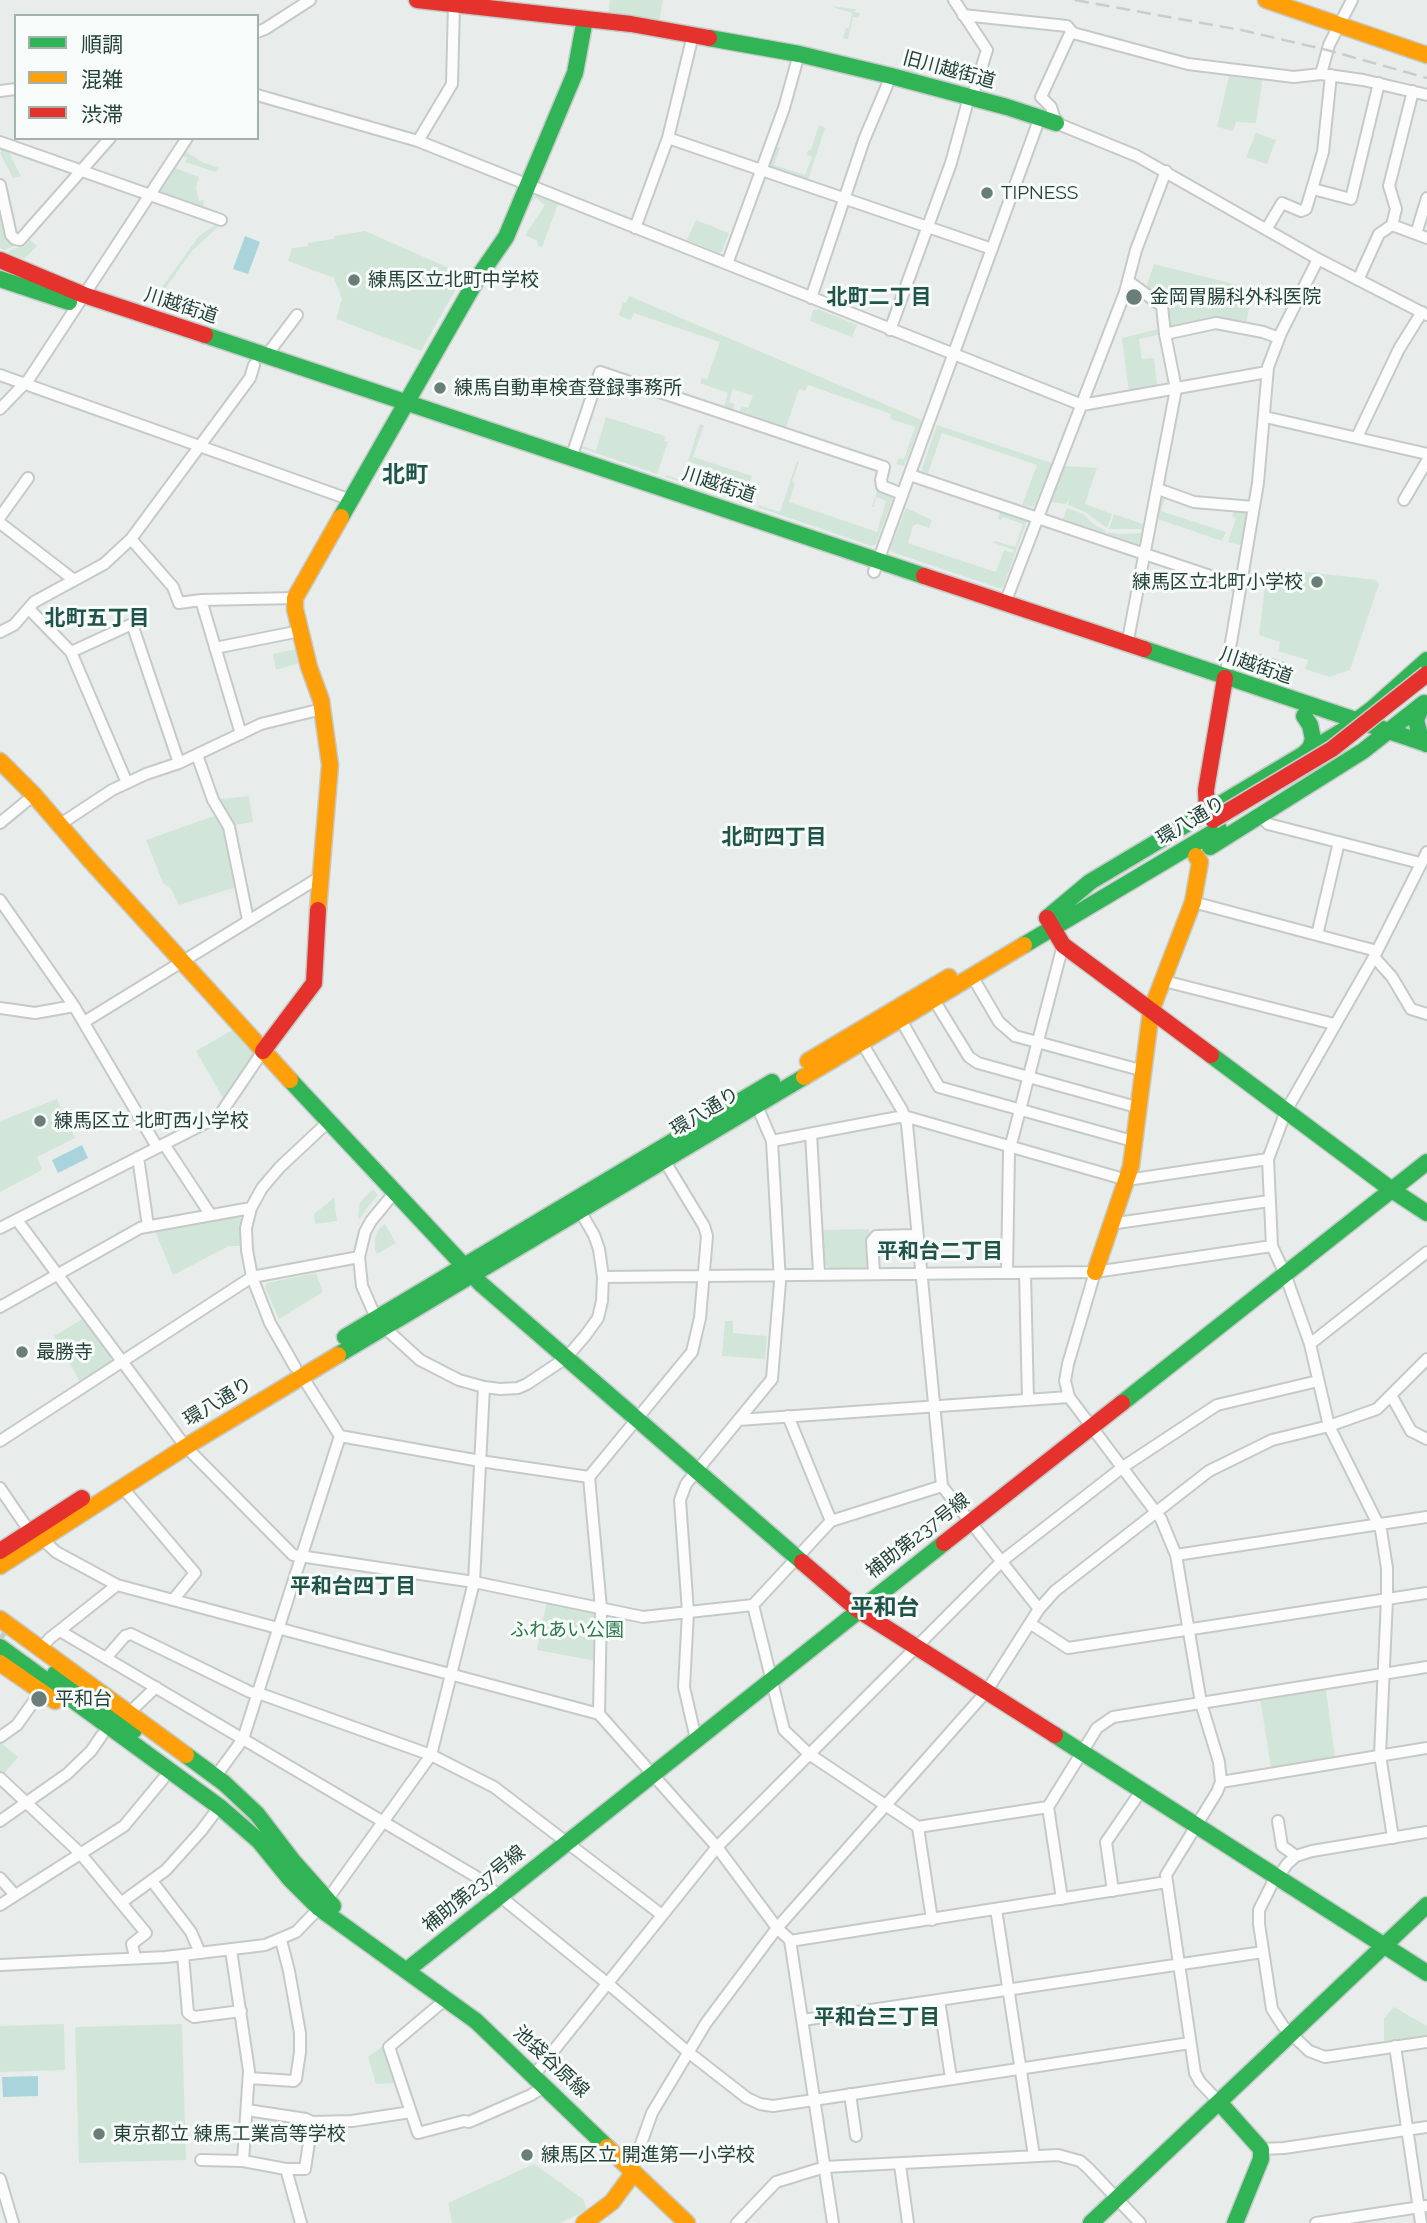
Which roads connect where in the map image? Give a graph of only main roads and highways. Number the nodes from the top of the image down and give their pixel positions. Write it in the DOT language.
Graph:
graph roads {
  1 [pos="417,0"];
  2 [pos="1266,0"];
  3 [pos="585,19"];
  4 [pos="1427,55"];
  5 [pos="1056,123"];
  6 [pos="0,260"];
  7 [pos="0,279"];
  8 [pos="80,300"];
  9 [pos="403,408"];
  10 [pos="876,566"];
  11 [pos="1424,671"];
  12 [pos="1224,684"];
  13 [pos="1427,688"];
  14 [pos="1424,703"];
  15 [pos="1304,716"];
  16 [pos="1349,726"];
  17 [pos="1383,737"];
  18 [pos="1427,749"];
  19 [pos="1303,755"];
  20 [pos="0,761"];
  21 [pos="1284,767"];
  22 [pos="1304,790"];
  23 [pos="1213,820"];
  24 [pos="1196,856"];
  25 [pos="1050,923"];
  26 [pos="1150,1011"];
  27 [pos="263,1051"];
  28 [pos="1427,1162"];
  29 [pos="1392,1190"];
  30 [pos="1427,1213"];
  31 [pos="467,1270"];
  32 [pos="1095,1272"];
  33 [pos="182,1442"];
  34 [pos="36,1535"];
  35 [pos="0,1551"];
  36 [pos="0,1566"];
  37 [pos="858,1610"];
  38 [pos="2,1630"];
  39 [pos="0,1663"];
  40 [pos="216,1804"];
  41 [pos="293,1861"];
  42 [pos="323,1904"];
  43 [pos="1427,1905"];
  44 [pos="1384,1947"];
  45 [pos="407,1970"];
  46 [pos="1427,1973"];
  47 [pos="1219,2102"];
  48 [pos="632,2169"];
  49 [pos="602,2218"];
  50 [pos="584,2223"];
  51 [pos="687,2223"];
  52 [pos="1091,2223"];
  53 [pos="1235,2223"];
  1 -- 3 [label="main road, 旧川越街道"];
  2 -- 4 [label="main road"];
  3 -- 5 [label="main road, 旧川越街道"];
  3 -- 9 [label="main road"];
  6 -- 8 [label="main road, 川越街道"];
  7 -- 8 [label="main road, 川越街道"];
  8 -- 9 [label="main road, 川越街道"];
  9 -- 10 [label="main road, 川越街道"];
  9 -- 10 [label="main road, 川越街道"];
  9 -- 27 [label="main road"];
  10 -- 12 [label="main road, 川越街道"];
  10 -- 12 [label="main road, 川越街道"];
  11 -- 16 [label="main road"];
  11 -- 23 [label="main road, 環八通り, bridge"];
  12 -- 15 [label="main road, 川越街道"];
  12 -- 16 [label="main road, 川越街道"];
  12 -- 23 [label="main road"];
  13 -- 23 [label="main road, 環八通り"];
  14 -- 17 [label="main road"];
  14 -- 18 [label="main road"];
  15 -- 16 [label="main road, 川越街道"];
  15 -- 19 [label="main road"];
  16 -- 17 [label="main road, 川越街道"];
  16 -- 19 [label="main road"];
  17 -- 18 [label="main road, 川越街道"];
  17 -- 22 [label="main road"];
  19 -- 21 [label="main road"];
  20 -- 27 [label="main road"];
  21 -- 22 [label="main road"];
  21 -- 23 [label="main road"];
  22 -- 24 [label="main road"];
  23 -- 25 [label="main road, 環八通り"];
  24 -- 25 [label="main road"];
  24 -- 26 [label="main road"];
  25 -- 26 [label="main road"];
  25 -- 31 [label="main road, 環八通り"];
  25 -- 31 [label="main road, 環八通り"];
  26 -- 29 [label="main road"];
  26 -- 32 [label="main road"];
  27 -- 31 [label="main road"];
  28 -- 29 [label="main road, 補助第237号線"];
  29 -- 30 [label="main road"];
  29 -- 37 [label="main road, 補助第237号線"];
  31 -- 33 [label="main road, 環八通り"];
  31 -- 37 [label="main road"];
  33 -- 34 [label="main road, 環八通り"];
  33 -- 34 [label="main road, 環八通り"];
  34 -- 35 [label="main road, 環八通り"];
  34 -- 36 [label="main road, 環八通り"];
  37 -- 44 [label="main road"];
  37 -- 45 [label="main road, 補助第237号線"];
  38 -- 40 [label="main road, 池袋谷原線"];
  38 -- 41 [label="main road"];
  38 -- 41 [label="main road"];
  39 -- 40 [label="main road"];
  40 -- 42 [label="main road, 池袋谷原線"];
  41 -- 42 [label="main road, 池袋谷原線"];
  42 -- 45 [label="main road, 池袋谷原線"];
  43 -- 44 [label="main road"];
  44 -- 46 [label="main road"];
  44 -- 47 [label="main road"];
  45 -- 48 [label="main road, 池袋谷原線"];
  47 -- 52 [label="main road"];
  47 -- 53 [label="main road"];
  48 -- 49 [label="main road"];
  48 -- 51 [label="main road, 池袋谷原線"];
  49 -- 50 [label="main road"];
}
